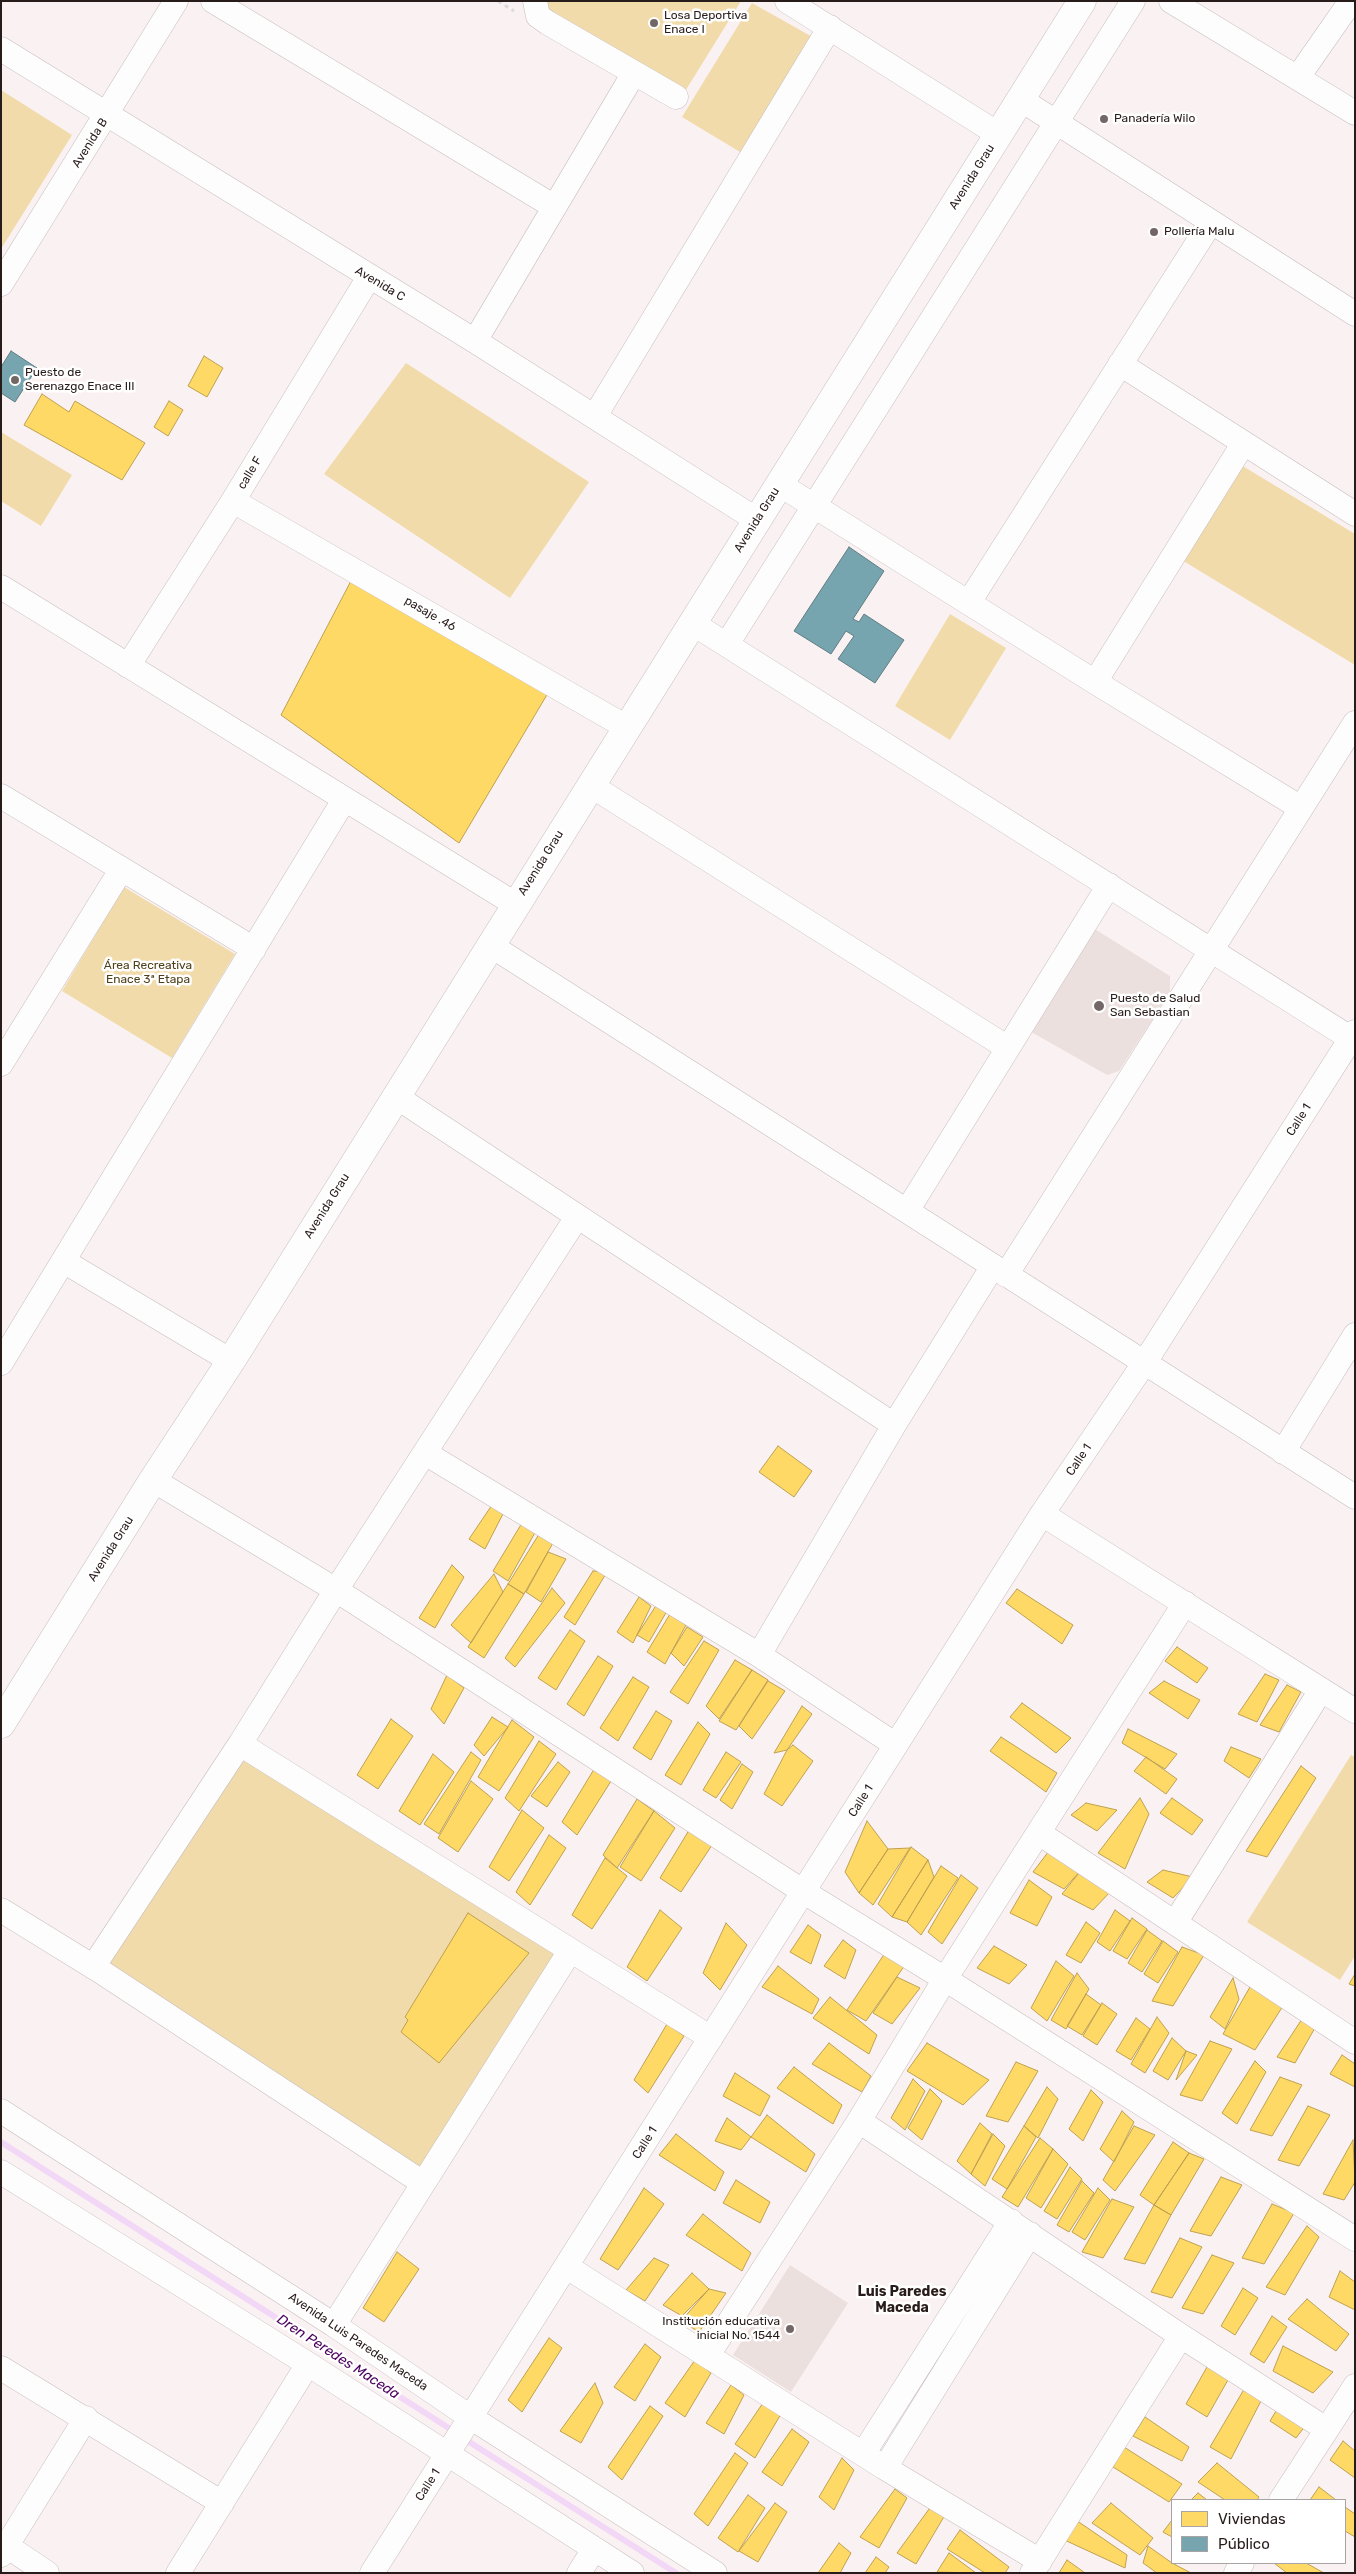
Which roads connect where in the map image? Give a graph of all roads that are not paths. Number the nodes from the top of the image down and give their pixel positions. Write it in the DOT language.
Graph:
graph roads {
  1 [pos="176,1"];
  2 [pos="212,1"];
  3 [pos="534,1"];
  4 [pos="787,1"];
  5 [pos="1082,1"];
  6 [pos="1133,1"];
  7 [pos="1171,1"];
  8 [pos="1351,1"];
  9 [pos="830,27"];
  10 [pos="1,49"];
  11 [pos="634,72"];
  12 [pos="1298,77"];
  13 [pos="676,97"];
  14 [pos="1020,99"];
  15 [pos="1355,113"];
  16 [pos="107,115"];
  17 [pos="1056,122"];
  18 [pos="998,134"];
  19 [pos="553,206"];
  20 [pos="1210,222"];
  21 [pos="369,278"];
  22 [pos="1,284"];
  23 [pos="1355,314"];
  24 [pos="475,341"];
  25 [pos="1120,364"];
  26 [pos="596,416"];
  27 [pos="1243,444"];
  28 [pos="779,484"];
  29 [pos="233,501"];
  30 [pos="813,505"];
  31 [pos="1355,514"];
  32 [pos="757,520"];
  33 [pos="1,587"];
  34 [pos="969,602"];
  35 [pos="692,622"];
  36 [pos="727,644"];
  37 [pos="128,666"];
  38 [pos="1095,682"];
  39 [pos="1355,723"];
  40 [pos="628,728"];
  41 [pos="590,785"];
  42 [pos="1,796"];
  43 [pos="344,800"];
  44 [pos="1301,808"];
  45 [pos="122,870"];
  46 [pos="1109,885"];
  47 [pos="515,904"];
  48 [pos="490,946"];
  49 [pos="254,949"];
  50 [pos="1211,953"];
  51 [pos="1353,1038"];
  52 [pos="1008,1048"];
  53 [pos="1,1064"];
  54 [pos="395,1096"];
  55 [pos="907,1211"];
  56 [pos="577,1217"];
  57 [pos="64,1262"];
  58 [pos="1000,1271"];
  59 [pos="1355,1335"];
  60 [pos="231,1361"];
  61 [pos="1145,1362"];
  62 [pos="1,1363"];
  63 [pos="894,1425"];
  64 [pos="1283,1452"];
  65 [pos="425,1453"];
  66 [pos="153,1480"];
  67 [pos="1355,1497"];
  68 [pos="1042,1514"];
  69 [pos="336,1590"];
  70 [pos="1185,1603"];
  71 [pos="759,1655"];
  72 [pos="1321,1690"];
  73 [pos="1355,1711"];
  74 [pos="1,1724"];
  75 [pos="240,1744"];
  76 [pos="896,1746"];
  77 [pos="1039,1833"];
  78 [pos="804,1892"];
  79 [pos="1,1910"];
  80 [pos="1175,1923"];
  81 [pos="570,1951"];
  82 [pos="93,1967"];
  83 [pos="945,1979"];
  84 [pos="711,2038"];
  85 [pos="1355,2042"];
  86 [pos="1,2111"];
  87 [pos="859,2121"];
  88 [pos="1,2172"];
  89 [pos="423,2183"];
  90 [pos="1020,2228"];
  91 [pos="1355,2239"];
  92 [pos="567,2267"];
  93 [pos="334,2325"];
  94 [pos="1181,2336"];
  95 [pos="708,2356"];
  96 [pos="308,2364"];
  97 [pos="1,2368"];
  98 [pos="1355,2386"];
  99 [pos="86,2418"];
  100 [pos="470,2418"];
  101 [pos="1326,2429"];
  102 [pos="448,2453"];
  103 [pos="863,2454"];
  104 [pos="885,2468"];
  105 [pos="1283,2499"];
  106 [pos="222,2503"];
  107 [pos="3,2548"];
  108 [pos="594,2549"];
  109 [pos="1036,2567"];
  110 [pos="47,2573"];
  111 [pos="178,2573"];
  112 [pos="372,2573"];
  113 [pos="579,2573"];
  114 [pos="632,2573"];
  115 [pos="715,2573"];
  1 -- 16 [label="street, Avenida B"];
  2 -- 19 [label="street"];
  3 -- 11 [label="street"];
  4 -- 9 [label="street"];
  5 -- 14 [label="main road, Avenida Grau"];
  6 -- 17 [label="street"];
  7 -- 12 [label="street"];
  8 -- 12 [label="street"];
  9 -- 18 [label="street"];
  9 -- 26 [label="street"];
  10 -- 16 [label="street, Avenida C"];
  11 -- 13 [label="street"];
  11 -- 19 [label="street"];
  12 -- 15 [label="street"];
  14 -- 17 [label="street"];
  14 -- 18 [label="main road, Avenida Grau"];
  16 -- 21 [label="street, Avenida C"];
  16 -- 22 [label="street, Avenida B"];
  17 -- 20 [label="street"];
  17 -- 30 [label="street"];
  18 -- 28 [label="main road, Avenida Grau"];
  19 -- 24 [label="street"];
  20 -- 23 [label="street"];
  20 -- 25 [label="street"];
  21 -- 24 [label="street, Avenida C"];
  21 -- 29 [label="street, calle F"];
  24 -- 26 [label="street, Avenida C"];
  25 -- 27 [label="street"];
  25 -- 34 [label="street"];
  26 -- 32 [label="street, Avenida C"];
  27 -- 31 [label="street"];
  27 -- 38 [label="street"];
  28 -- 30 [label="street"];
  28 -- 32 [label="main road, Avenida Grau"];
  29 -- 37 [label="street, calle F"];
  29 -- 40 [label="street, pasaje .46"];
  30 -- 34 [label="street"];
  30 -- 36 [label="street"];
  32 -- 35 [label="main road, Avenida Grau"];
  33 -- 37 [label="street"];
  34 -- 38 [label="street"];
  35 -- 36 [label="street"];
  35 -- 40 [label="main road, Avenida Grau"];
  36 -- 46 [label="street"];
  37 -- 43 [label="street"];
  38 -- 44 [label="street"];
  39 -- 44 [label="street"];
  40 -- 41 [label="main road, Avenida Grau"];
  41 -- 47 [label="main road, Avenida Grau"];
  41 -- 52 [label="street"];
  42 -- 45 [label="street"];
  43 -- 47 [label="street"];
  43 -- 49 [label="street"];
  44 -- 50 [label="street"];
  45 -- 49 [label="street"];
  45 -- 53 [label="street"];
  46 -- 50 [label="street"];
  46 -- 52 [label="street"];
  47 -- 48 [label="main road, Avenida Grau"];
  48 -- 54 [label="main road, Avenida Grau"];
  48 -- 55 [label="street"];
  49 -- 57 [label="street"];
  50 -- 51 [label="street"];
  50 -- 58 [label="street"];
  51 -- 61 [label="street, Calle 1"];
  52 -- 55 [label="street"];
  54 -- 56 [label="street"];
  54 -- 60 [label="main road, Avenida Grau"];
  55 -- 58 [label="street"];
  56 -- 63 [label="street"];
  56 -- 65 [label="street"];
  57 -- 60 [label="street"];
  57 -- 62 [label="street"];
  58 -- 61 [label="street"];
  58 -- 63 [label="street"];
  59 -- 64 [label="street"];
  60 -- 66 [label="main road, Avenida Grau"];
  61 -- 64 [label="street"];
  61 -- 68 [label="street, Calle 1"];
  63 -- 71 [label="street"];
  64 -- 67 [label="street"];
  65 -- 69 [label="street"];
  65 -- 71 [label="street"];
  66 -- 69 [label="street"];
  66 -- 74 [label="main road, Avenida Grau"];
  68 -- 70 [label="street"];
  68 -- 76 [label="street, Calle 1"];
  69 -- 75 [label="street"];
  69 -- 78 [label="street"];
  70 -- 72 [label="street"];
  70 -- 77 [label="street"];
  71 -- 76 [label="street"];
  72 -- 73 [label="street"];
  72 -- 80 [label="street"];
  75 -- 81 [label="street"];
  75 -- 82 [label="street"];
  76 -- 78 [label="street, Calle 1"];
  77 -- 80 [label="street"];
  77 -- 83 [label="street"];
  78 -- 83 [label="street"];
  78 -- 84 [label="street, Calle 1"];
  79 -- 82 [label="street"];
  80 -- 85 [label="street"];
  81 -- 84 [label="street"];
  81 -- 89 [label="street"];
  82 -- 89 [label="street"];
  83 -- 87 [label="street"];
  83 -- 91 [label="street"];
  84 -- 92 [label="street, Calle 1"];
  86 -- 93 [label="street, Avenida Luis Paredes Maceda"];
  87 -- 90 [label="street"];
  87 -- 95 [label="street"];
  88 -- 96 [label="street"];
  89 -- 93 [label="street"];
  90 -- 94 [label="street"];
  90 -- 103 [label="street"];
  90 -- 104 [label="street"];
  92 -- 95 [label="street"];
  92 -- 100 [label="street, Calle 1"];
  93 -- 100 [label="street, Avenida Luis Paredes Maceda"];
  94 -- 101 [label="street"];
  94 -- 109 [label="street"];
  95 -- 103 [label="street"];
  96 -- 102 [label="street"];
  96 -- 106 [label="street"];
  97 -- 99 [label="street"];
  98 -- 101 [label="street"];
  99 -- 106 [label="street"];
  99 -- 107 [label="street"];
  100 -- 102 [label="street, Calle 1"];
  100 -- 115 [label="street, Avenida Luis Paredes Maceda"];
  101 -- 105 [label="street"];
  102 -- 108 [label="street"];
  102 -- 112 [label="street, Calle 1"];
  103 -- 104 [label="street"];
  104 -- 109 [label="street"];
  106 -- 111 [label="street"];
  107 -- 110 [label="street"];
  108 -- 113 [label="street"];
  108 -- 114 [label="street"];
}
